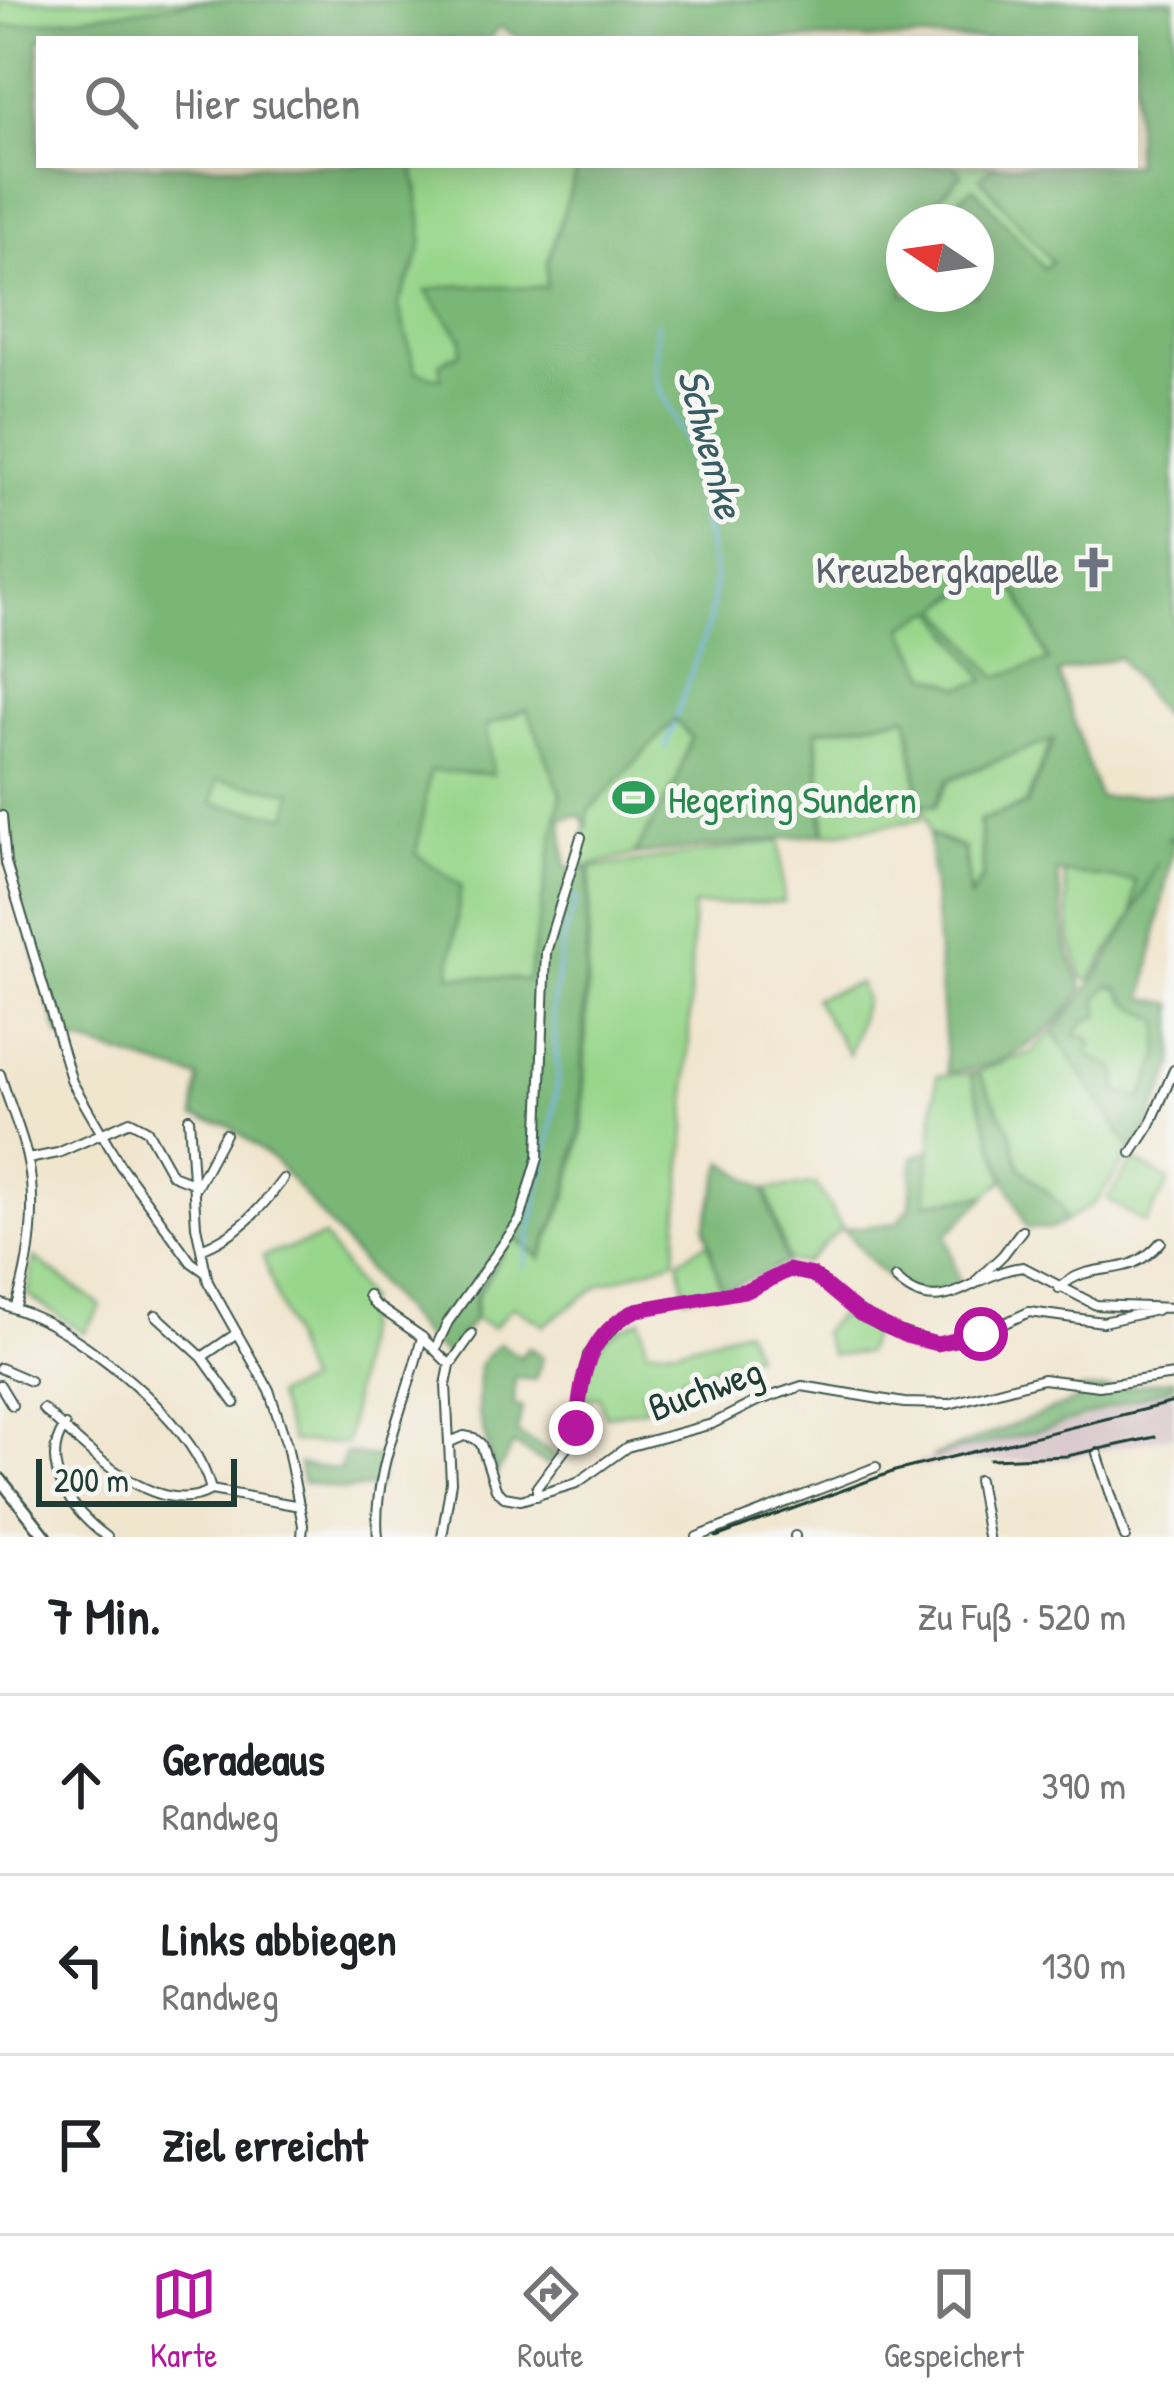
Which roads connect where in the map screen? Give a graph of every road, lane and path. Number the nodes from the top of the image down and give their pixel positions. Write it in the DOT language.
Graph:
graph roads {
  1 [pos="2,816"];
  2 [pos="581,837"];
  3 [pos="1174,1070"];
  4 [pos="0,1074"];
  5 [pos="189,1118"];
  6 [pos="102,1132"];
  7 [pos="225,1134"];
  8 [pos="1132,1153"];
  9 [pos="28,1159"];
  10 [pos="283,1179"];
  11 [pos="195,1187"];
  12 [pos="1022,1230"];
  13 [pos="1161,1241"];
  14 [pos="201,1249"];
  15 [pos="205,1272"];
  16 [pos="895,1278"];
  17 [pos="976,1281"];
  18 [pos="1059,1288"];
  19 [pos="368,1295"];
  20 [pos="0,1303"];
  21 [pos="1174,1308"];
  22 [pos="15,1309"];
  23 [pos="1156,1310"];
  24 [pos="156,1315"];
  25 [pos="237,1333"];
  26 [pos="472,1334"];
  27 [pos="422,1337"];
  28 [pos="435,1349"];
  29 [pos="202,1357"];
  30 [pos="449,1366"];
  31 [pos="4,1370"];
  32 [pos="1174,1375"];
  33 [pos="30,1381"];
  34 [pos="0,1385"];
  35 [pos="235,1403"];
  36 [pos="11,1405"];
  37 [pos="43,1409"];
  38 [pos="64,1426"];
  39 [pos="450,1442"];
  40 [pos="1096,1454"];
  41 [pos="876,1467"];
  42 [pos="0,1478"];
  43 [pos="978,1480"];
  44 [pos="211,1490"];
  45 [pos="537,1496"];
  46 [pos="300,1505"];
  47 [pos="726,1532"];
  48 [pos="46,1537"];
  49 [pos="107,1537"];
  50 [pos="302,1537"];
  51 [pos="378,1537"];
  52 [pos="442,1537"];
  53 [pos="697,1537"];
  54 [pos="988,1537"];
  55 [pos="1125,1537"];
  1 -- 6 [label="street"];
  2 -- 28 [label="street"];
  3 -- 8 [label="street"];
  4 -- 9 [label="street"];
  5 -- 11 [label="street"];
  6 -- 9 [label="street"];
  6 -- 11 [label="street"];
  6 -- 15 [label="street"];
  7 -- 11 [label="street"];
  9 -- 22 [label="street"];
  10 -- 14 [label="street"];
  11 -- 14 [label="street"];
  12 -- 17 [label="street"];
  13 -- 18 [label="street"];
  14 -- 15 [label="street"];
  15 -- 25 [label="street"];
  16 -- 17 [label="street"];
  17 -- 18 [label="street"];
  18 -- 23 [label="street"];
  19 -- 27 [label="street"];
  20 -- 22 [label="street"];
  21 -- 23 [label="street"];
  22 -- 44 [label="street"];
  23 -- 45 [label="street"];
  24 -- 29 [label="street"];
  25 -- 29 [label="street"];
  25 -- 46 [label="street"];
  26 -- 30 [label="street"];
  27 -- 28 [label="street"];
  27 -- 51 [label="street"];
  28 -- 30 [label="street"];
  29 -- 35 [label="street"];
  30 -- 39 [label="street"];
  31 -- 33 [label="street"];
  31 -- 34 [label="street"];
  32 -- 45 [label="street, Buchweg"];
  34 -- 36 [label="street"];
  37 -- 38 [label="street"];
  38 -- 44 [label="street"];
  38 -- 49 [label="street"];
  39 -- 45 [label="street"];
  39 -- 52 [label="street"];
  40 -- 55 [label="street"];
  41 -- 47 [label="street"];
  42 -- 48 [label="main road"];
  43 -- 54 [label="street"];
  44 -- 46 [label="street"];
  46 -- 50 [label="street"];
  47 -- 53 [label="street"];
}
